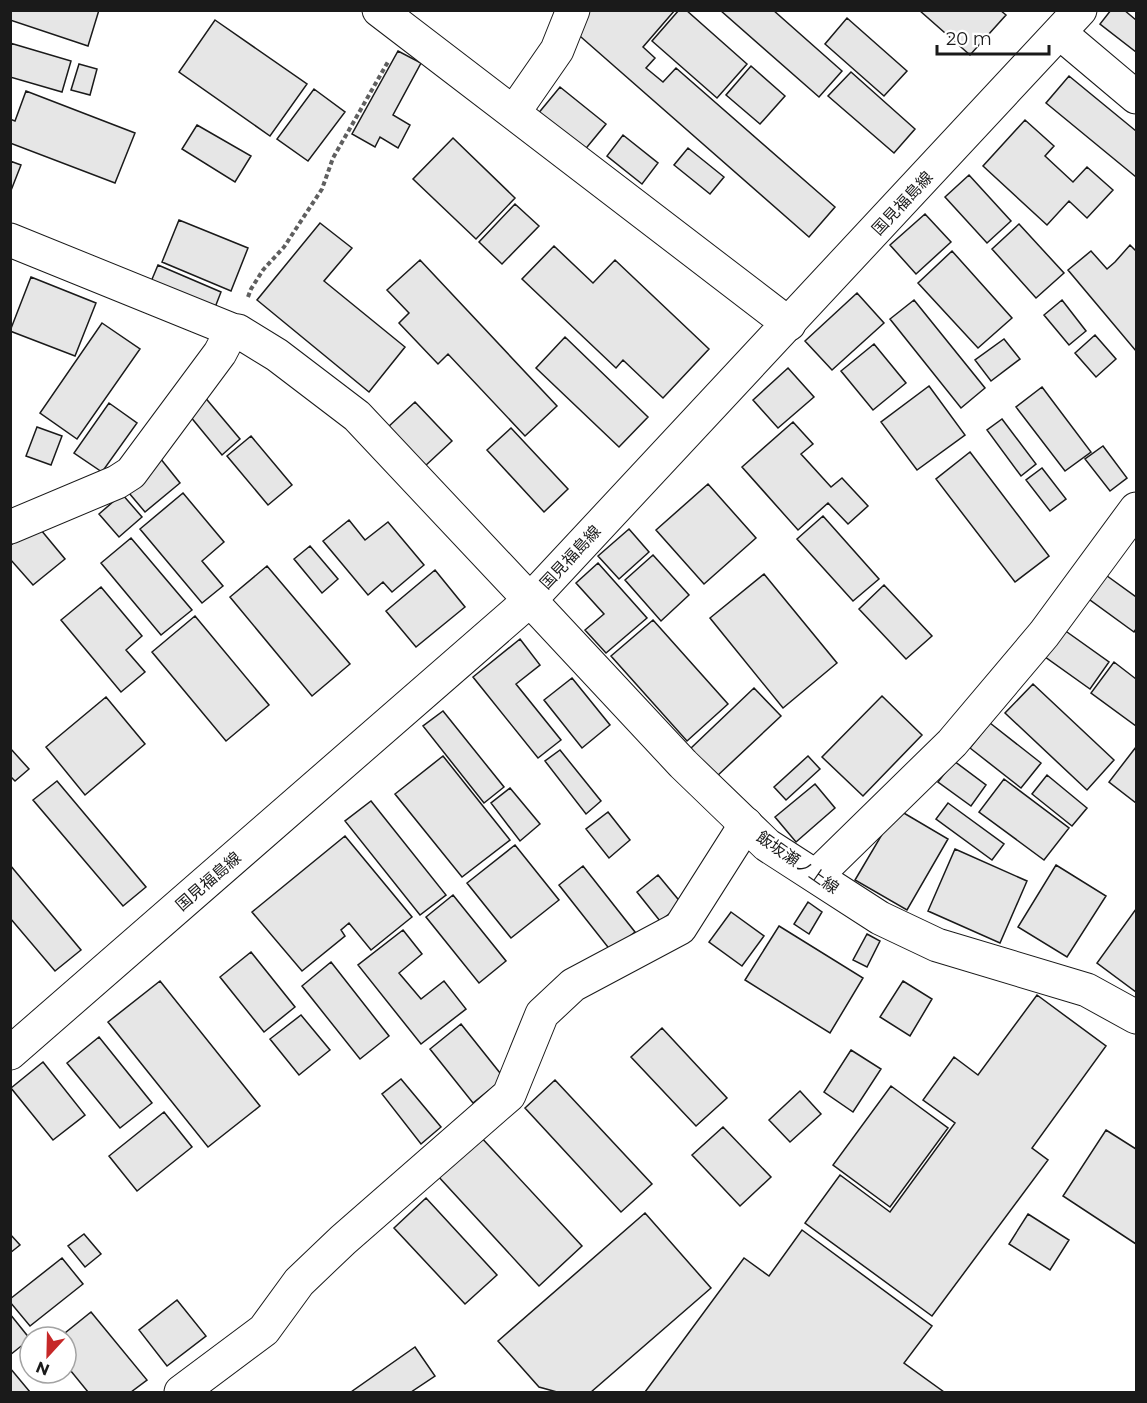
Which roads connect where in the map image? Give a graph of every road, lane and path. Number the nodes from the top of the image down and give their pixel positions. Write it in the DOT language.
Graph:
graph roads {
  1 [pos="379,10"];
  2 [pos="573,10"];
  3 [pos="1066,19"];
  4 [pos="405,31"];
  5 [pos="1137,97"];
  6 [pos="514,112"];
  7 [pos="10,240"];
  8 [pos="789,324"];
  9 [pos="235,331"];
  10 [pos="1132,525"];
  11 [pos="10,527"];
  12 [pos="530,600"];
  13 [pos="746,824"];
  14 [pos="816,876"];
  15 [pos="1137,1017"];
  16 [pos="10,1053"];
  17 [pos="181,1392"];
  1 -- 4 [label="street"];
  2 -- 6 [label="street"];
  3 -- 5 [label="street"];
  3 -- 8 [label="street, 国見福島線"];
  4 -- 6 [label="street"];
  4 -- 9 [label="path"];
  6 -- 8 [label="street"];
  7 -- 9 [label="street, 飯坂瀬ノ上線"];
  8 -- 12 [label="street, 国見福島線"];
  9 -- 11 [label="street"];
  9 -- 12 [label="street, 飯坂瀬ノ上線"];
  10 -- 14 [label="street"];
  12 -- 13 [label="street, 飯坂瀬ノ上線"];
  12 -- 16 [label="street, 国見福島線"];
  13 -- 14 [label="street, 飯坂瀬ノ上線"];
  13 -- 17 [label="street"];
  14 -- 15 [label="street, 飯坂瀬ノ上線"];
}
